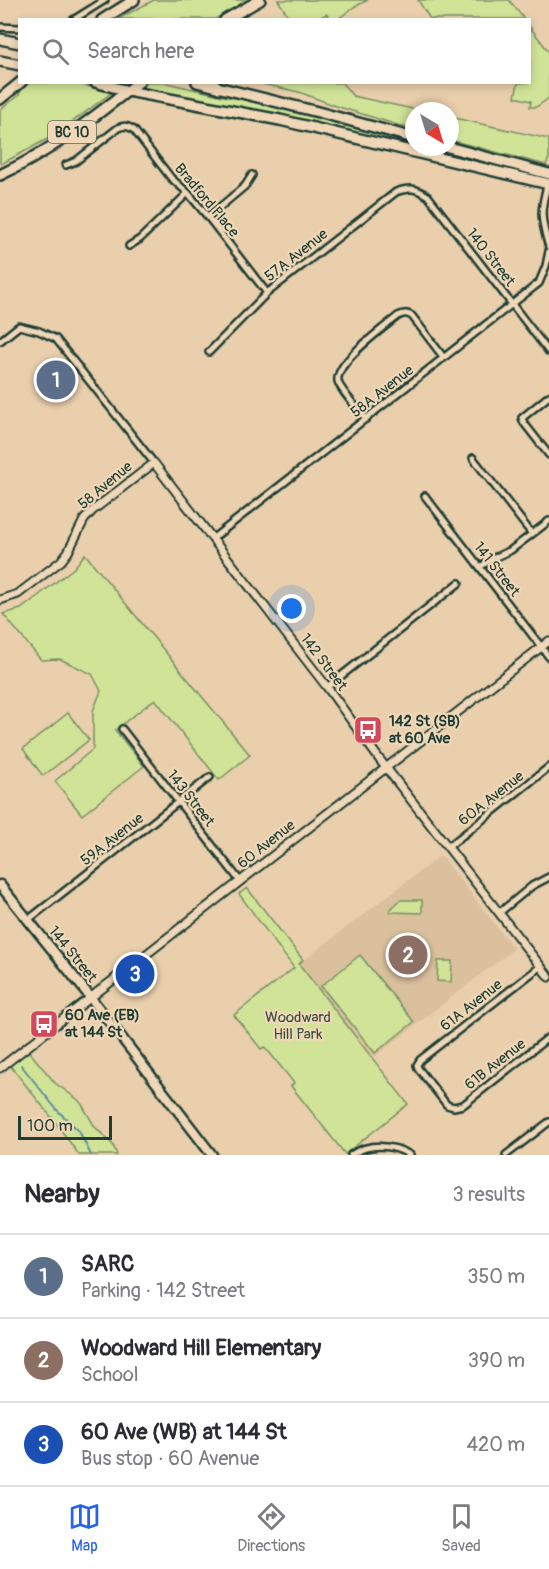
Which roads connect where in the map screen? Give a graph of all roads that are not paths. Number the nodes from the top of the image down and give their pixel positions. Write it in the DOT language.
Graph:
graph roads {
  1 [pos="105,0"];
  2 [pos="134,0"];
  3 [pos="260,0"];
  4 [pos="76,18"];
  5 [pos="105,18"];
  6 [pos="228,18"];
  7 [pos="0,27"];
  8 [pos="18,28"];
  9 [pos="0,39"];
  10 [pos="18,43"];
  11 [pos="0,60"];
  12 [pos="18,64"];
  13 [pos="19,84"];
  14 [pos="102,84"];
  15 [pos="137,84"];
  16 [pos="215,85"];
  17 [pos="128,91"];
  18 [pos="0,99"];
  19 [pos="405,136"];
  20 [pos="459,150"];
  21 [pos="66,165"];
  22 [pos="0,175"];
  23 [pos="252,175"];
  24 [pos="549,179"];
  25 [pos="406,189"];
  26 [pos="188,193"];
  27 [pos="208,217"];
  28 [pos="129,246"];
  29 [pos="549,249"];
  30 [pos="267,293"];
  31 [pos="512,304"];
  32 [pos="0,341"];
  33 [pos="209,352"];
  34 [pos="549,352"];
  35 [pos="444,358"];
  36 [pos="549,396"];
  37 [pos="366,419"];
  38 [pos="549,455"];
  39 [pos="473,458"];
  40 [pos="154,463"];
  41 [pos="425,496"];
  42 [pos="549,521"];
  43 [pos="532,534"];
  44 [pos="212,539"];
  45 [pos="480,567"];
  46 [pos="459,583"];
  47 [pos="0,600"];
  48 [pos="549,641"];
  49 [pos="542,647"];
  50 [pos="549,657"];
  51 [pos="327,687"];
  52 [pos="122,729"];
  53 [pos="549,767"];
  54 [pos="387,768"];
  55 [pos="210,777"];
  56 [pos="178,802"];
  57 [pos="448,847"];
  58 [pos="549,877"];
  59 [pos="240,881"];
  60 [pos="0,885"];
  61 [pos="499,913"];
  62 [pos="28,920"];
  63 [pos="541,966"];
  64 [pos="549,977"];
  65 [pos="91,998"];
  66 [pos="549,1037"];
  67 [pos="0,1068"];
  68 [pos="454,1107"];
  69 [pos="549,1122"];
  70 [pos="212,1155"];
  71 [pos="351,1155"];
  72 [pos="410,1155"];
  73 [pos="506,1155"];
  1 -- 4 [label="street"];
  2 -- 5 [label="main road"];
  3 -- 6 [label="main road"];
  7 -- 8 [label="street"];
  9 -- 10 [label="main road"];
  11 -- 12 [label="main road"];
  13 -- 18 [label="main road"];
  14 -- 17 [label="main road"];
  15 -- 17 [label="main road, BC 10"];
  16 -- 19 [label="main road"];
  17 -- 22 [label="main road, BC 10"];
  17 -- 24 [label="main road"];
  20 -- 24 [label="main road"];
  21 -- 26 [label="street, Bradford Place"];
  23 -- 27 [label="street"];
  24 -- 29 [label="street, 58A Avenue"];
  25 -- 30 [label="street, 57A Avenue"];
  25 -- 31 [label="street, 140 Street"];
  26 -- 27 [label="street, Bradford Place"];
  26 -- 28 [label="street"];
  27 -- 30 [label="street, Bradford Place"];
  29 -- 31 [label="street, 58A Avenue"];
  30 -- 33 [label="street, 57A Avenue"];
  31 -- 34 [label="street, 140 Street"];
  31 -- 35 [label="street, 58A Avenue"];
  32 -- 40 [label="street, 142 Street"];
  35 -- 37 [label="street, 58A Avenue"];
  35 -- 37 [label="street"];
  36 -- 38 [label="street"];
  37 -- 44 [label="street, 58A Avenue"];
  39 -- 43 [label="street"];
  40 -- 44 [label="street, 142 Street"];
  40 -- 47 [label="street, 58 Avenue"];
  41 -- 45 [label="street, 141 Street"];
  42 -- 43 [label="street"];
  43 -- 45 [label="street"];
  44 -- 51 [label="street, 142 Street"];
  45 -- 49 [label="street, 141 Street"];
  46 -- 51 [label="street"];
  48 -- 49 [label="street, 60 Avenue"];
  49 -- 50 [label="street, 141 Street"];
  49 -- 54 [label="street, 60 Avenue"];
  51 -- 54 [label="street, 142 Street"];
  52 -- 56 [label="street, 143 Street"];
  53 -- 57 [label="street, 60A Avenue"];
  54 -- 57 [label="street, 142 Street"];
  54 -- 59 [label="street, 60 Avenue"];
  55 -- 56 [label="street, 59A Avenue"];
  56 -- 59 [label="street, 143 Street"];
  56 -- 62 [label="street, 59A Avenue"];
  57 -- 61 [label="street, 142 Street"];
  58 -- 61 [label="street"];
  59 -- 65 [label="street, 60 Avenue"];
  60 -- 62 [label="main road, 144 Street"];
  61 -- 63 [label="street, 142 Street"];
  62 -- 65 [label="main road, 144 Street"];
  63 -- 64 [label="street, 142 Street"];
  63 -- 68 [label="street, 61A Avenue"];
  65 -- 67 [label="street, 60 Avenue"];
  65 -- 70 [label="main road, 144 Street"];
  66 -- 68 [label="street, 61B Avenue"];
  69 -- 73 [label="street"];
  71 -- 72 [label="street"];
}
